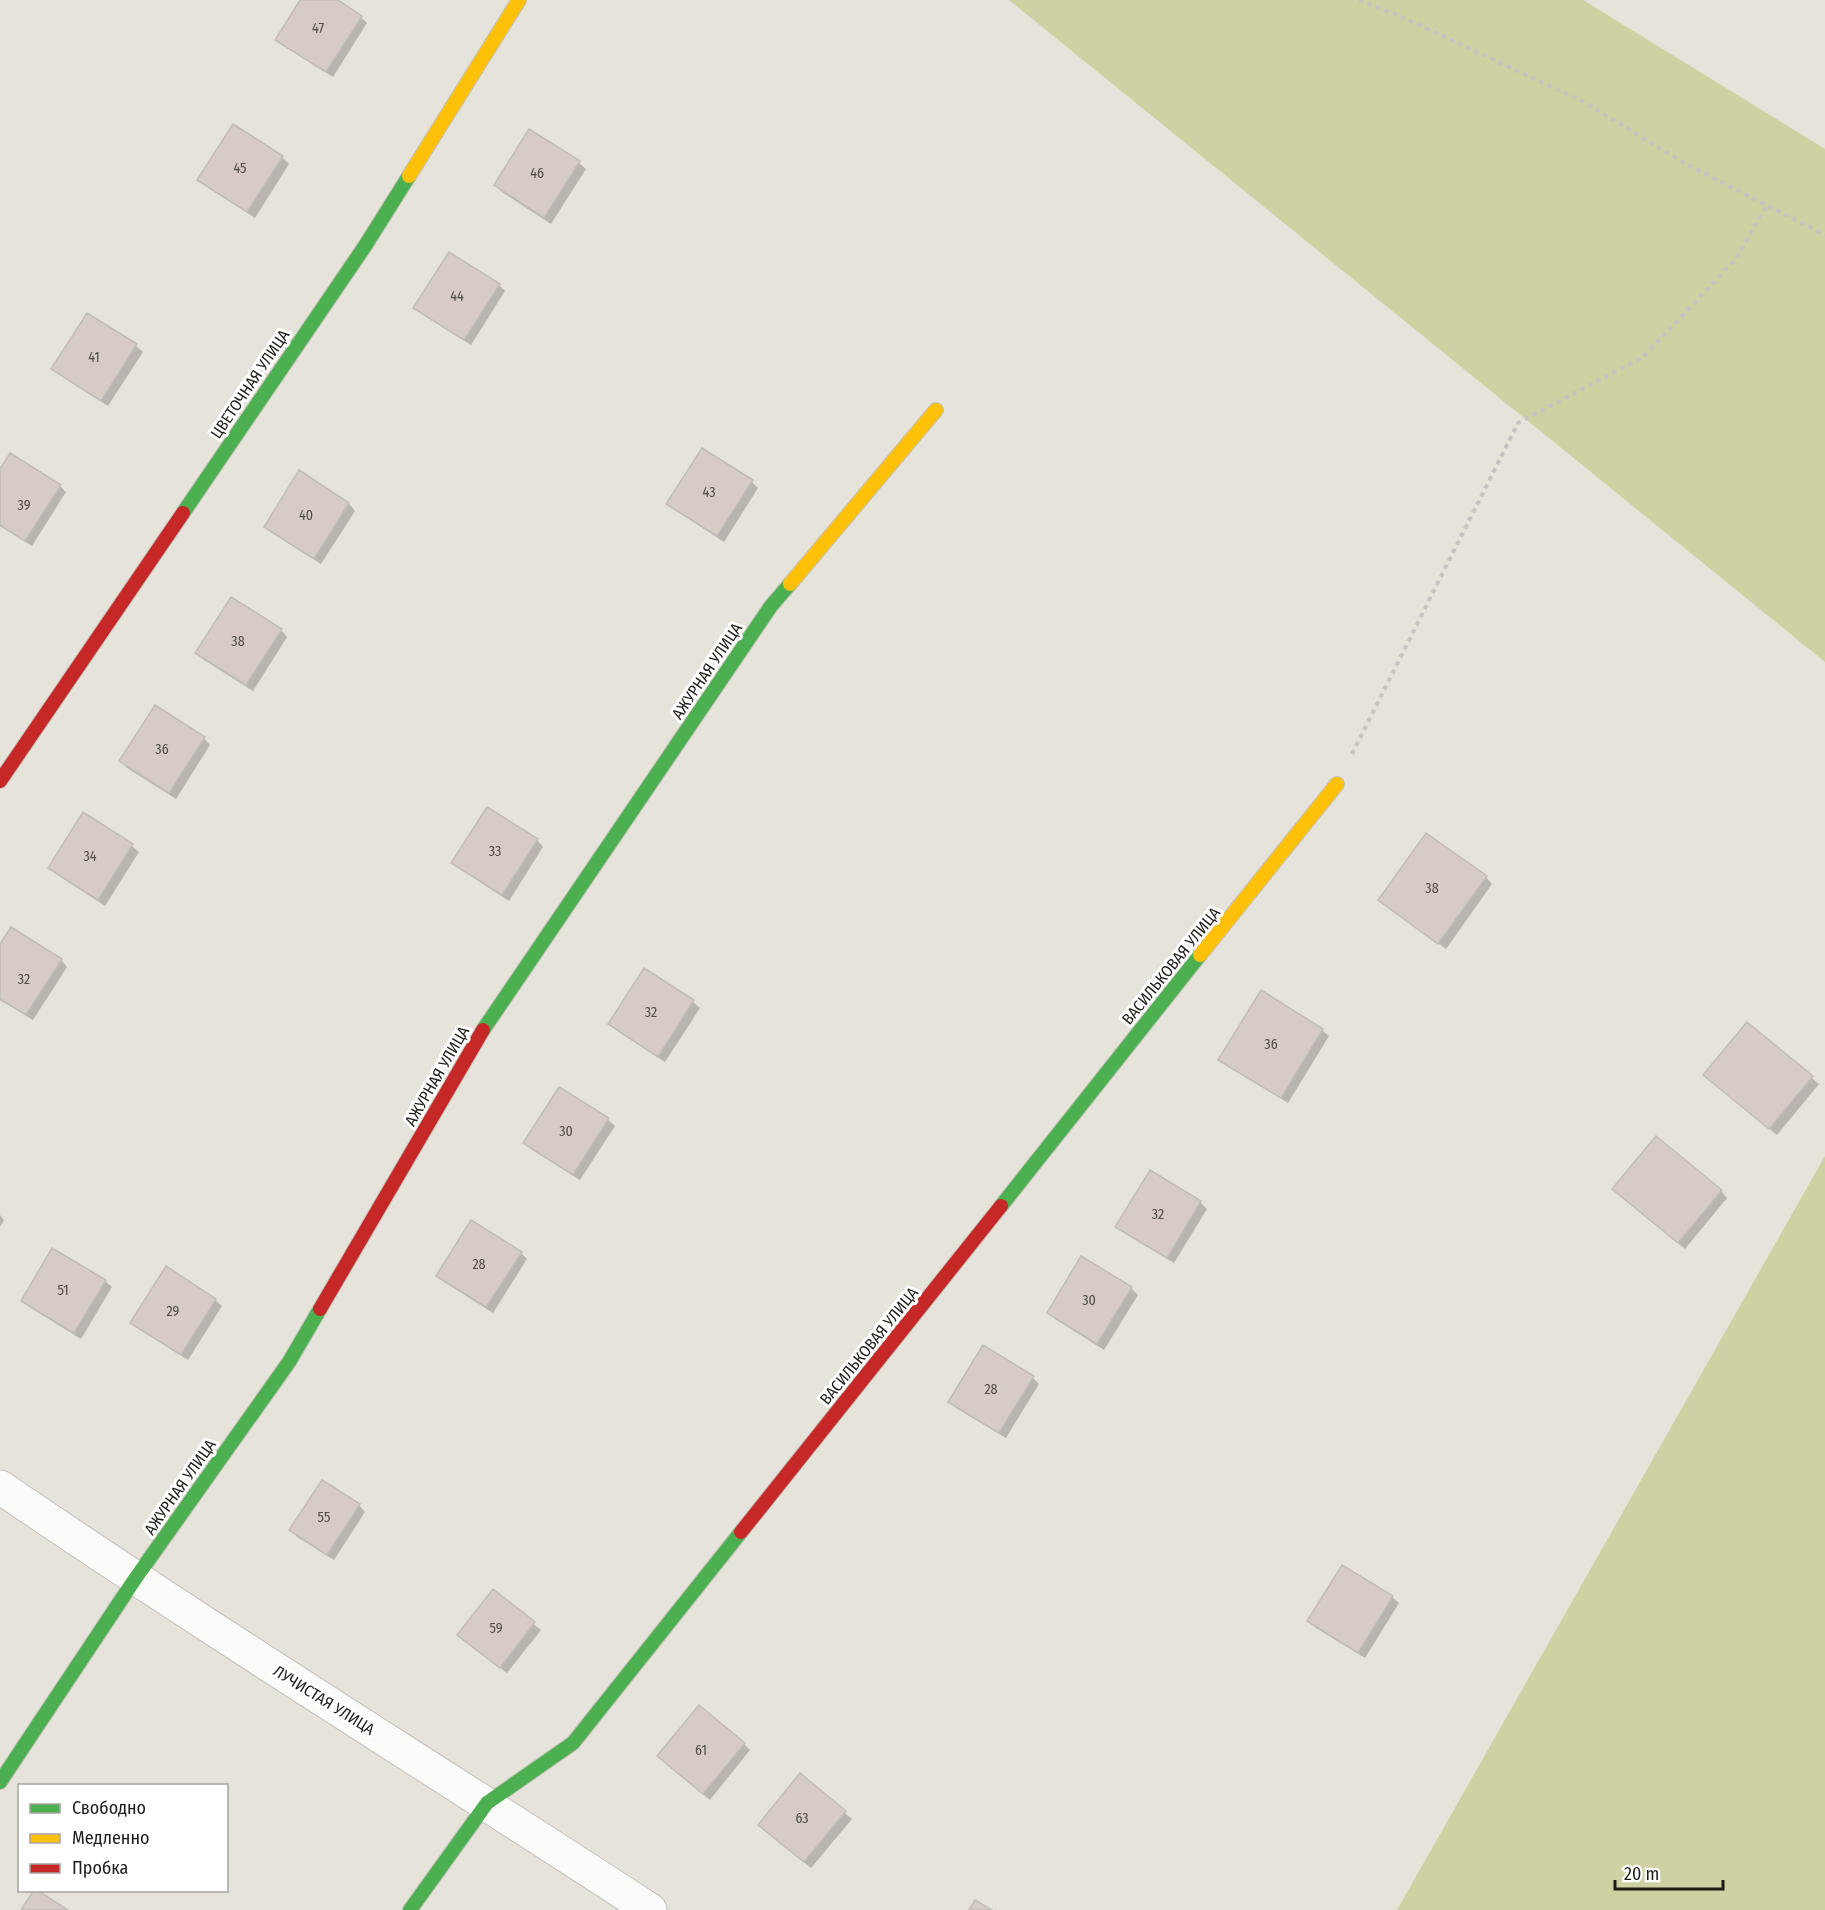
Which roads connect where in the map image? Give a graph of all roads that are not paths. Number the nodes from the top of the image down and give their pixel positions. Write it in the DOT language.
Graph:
graph roads {
  1 [pos="519,0"];
  2 [pos="936,410"];
  3 [pos="0,781"];
  4 [pos="1337,784"];
  5 [pos="0,1487"];
  6 [pos="135,1579"];
  7 [pos="0,1782"];
  8 [pos="487,1803"];
  9 [pos="410,1910"];
  10 [pos="650,1910"];
  1 -- 3 [label="street, ЦВЕТОЧНАЯ УЛИЦА"];
  2 -- 6 [label="street, АЖУРНАЯ УЛИЦА"];
  4 -- 8 [label="street, ВАСИЛЬКОВАЯ УЛИЦА"];
  5 -- 6 [label="street, ЛУЧИСТАЯ УЛИЦА"];
  6 -- 7 [label="street, АЖУРНАЯ УЛИЦА"];
  6 -- 8 [label="street, ЛУЧИСТАЯ УЛИЦА"];
  8 -- 9 [label="street, ВАСИЛЬКОВАЯ УЛИЦА"];
  8 -- 10 [label="street, ЛУЧИСТАЯ УЛИЦА"];
}
